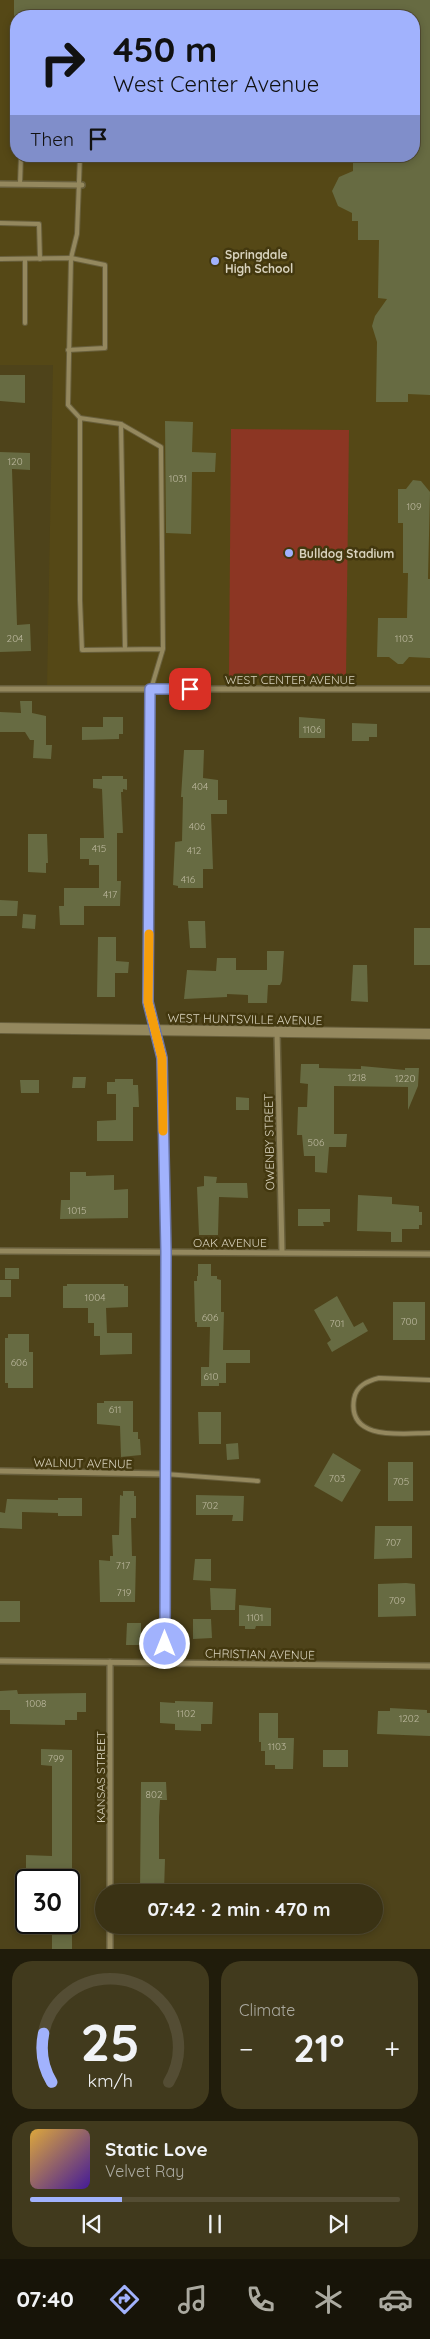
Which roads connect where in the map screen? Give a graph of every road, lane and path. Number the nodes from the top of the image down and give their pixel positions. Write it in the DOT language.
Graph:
graph roads {
  1 [pos="21,162"];
  2 [pos="80,162"];
  3 [pos="0,184"];
  4 [pos="20,184"];
  5 [pos="81,185"];
  6 [pos="0,223"];
  7 [pos="71,258"];
  8 [pos="0,259"];
  9 [pos="25,259"];
  10 [pos="40,259"];
  11 [pos="25,323"];
  12 [pos="68,350"];
  13 [pos="80,418"];
  14 [pos="121,424"];
  15 [pos="125,648"];
  16 [pos="163,649"];
  17 [pos="0,689"];
  18 [pos="150,689"];
  19 [pos="430,689"];
  20 [pos="0,1028"];
  21 [pos="155,1030"];
  22 [pos="277,1032"];
  23 [pos="430,1034"];
  24 [pos="0,1250"];
  25 [pos="166,1252"];
  26 [pos="282,1252"];
  27 [pos="430,1254"];
  28 [pos="430,1380"];
  29 [pos="430,1433"];
  30 [pos="0,1471"];
  31 [pos="165,1474"];
  32 [pos="258,1481"];
  33 [pos="0,1661"];
  34 [pos="110,1662"];
  35 [pos="164,1663"];
  36 [pos="430,1666"];
  37 [pos="110,1884"];
  38 [pos="110,1934"];
  39 [pos="110,1949"];
  1 -- 4 [label="lane"];
  2 -- 5 [label="lane"];
  3 -- 4 [label="street"];
  4 -- 5 [label="street"];
  5 -- 7 [label="lane"];
  6 -- 10 [label="lane"];
  7 -- 10 [label="lane"];
  7 -- 12 [label="lane"];
  7 -- 12 [label="lane"];
  8 -- 9 [label="lane"];
  9 -- 10 [label="lane"];
  9 -- 11 [label="lane"];
  12 -- 13 [label="lane"];
  13 -- 14 [label="lane"];
  13 -- 15 [label="lane"];
  14 -- 15 [label="lane"];
  14 -- 16 [label="lane"];
  15 -- 16 [label="lane"];
  16 -- 18 [label="lane"];
  17 -- 18 [label="street, WEST CENTER AVENUE"];
  18 -- 19 [label="street, WEST CENTER AVENUE"];
  18 -- 21 [label="street"];
  20 -- 21 [label="main road, WEST HUNTSVILLE AVENUE"];
  21 -- 22 [label="main road, WEST HUNTSVILLE AVENUE"];
  21 -- 25 [label="street"];
  22 -- 23 [label="main road, WEST HUNTSVILLE AVENUE"];
  22 -- 26 [label="street, OWENBY STREET"];
  24 -- 25 [label="street, OAK AVENUE"];
  25 -- 26 [label="street, OAK AVENUE"];
  25 -- 31 [label="street"];
  26 -- 27 [label="street, OAK AVENUE"];
  28 -- 29 [label="lane"];
  30 -- 31 [label="street, WALNUT AVENUE"];
  31 -- 32 [label="lane"];
  31 -- 35 [label="street"];
  33 -- 34 [label="street, CHRISTIAN AVENUE"];
  34 -- 35 [label="street, CHRISTIAN AVENUE"];
  34 -- 37 [label="street, KANSAS STREET"];
  35 -- 36 [label="street, CHRISTIAN AVENUE"];
  38 -- 39 [label="street"];
}
